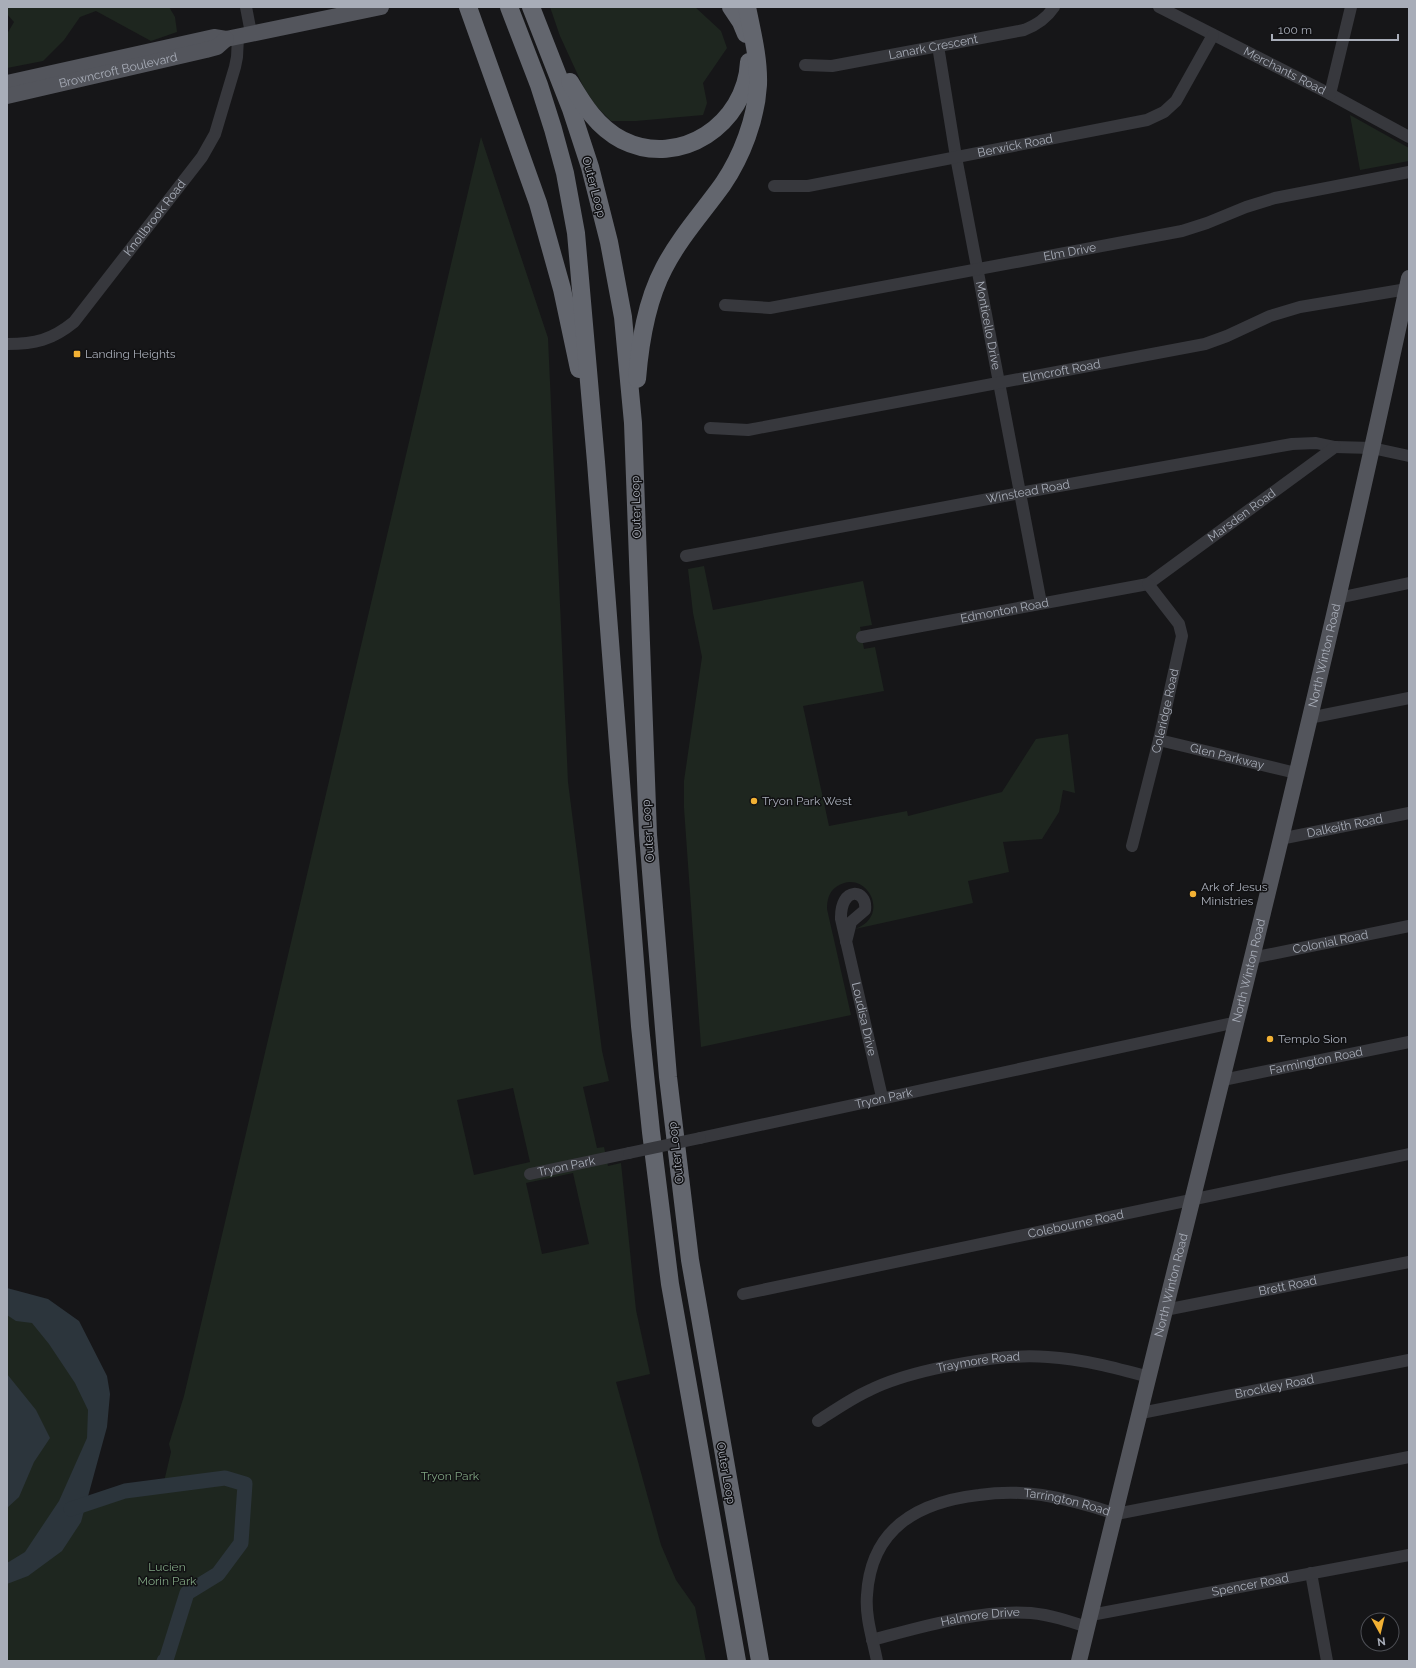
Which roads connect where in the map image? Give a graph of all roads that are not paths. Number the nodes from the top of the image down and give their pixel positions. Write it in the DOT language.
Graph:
graph roads {
  1 [pos="246,7"];
  2 [pos="381,7"];
  3 [pos="468,7"];
  4 [pos="1054,7"];
  5 [pos="1159,7"];
  6 [pos="1351,7"];
  7 [pos="742,8"];
  8 [pos="532,11"];
  9 [pos="511,12"];
  10 [pos="1213,35"];
  11 [pos="238,36"];
  12 [pos="938,46"];
  13 [pos="805,65"];
  14 [pos="7,83"];
  15 [pos="1330,94"];
  16 [pos="7,96"];
  17 [pos="1409,137"];
  18 [pos="956,157"];
  19 [pos="1409,172"];
  20 [pos="774,186"];
  21 [pos="978,269"];
  22 [pos="1408,284"];
  23 [pos="725,305"];
  24 [pos="7,344"];
  25 [pos="1000,382"];
  26 [pos="710,428"];
  27 [pos="1335,447"];
  28 [pos="1372,448"];
  29 [pos="634,454"];
  30 [pos="1409,456"];
  31 [pos="596,462"];
  32 [pos="1020,493"];
  33 [pos="686,556"];
  34 [pos="1148,584"];
  35 [pos="1409,584"];
  36 [pos="1338,598"];
  37 [pos="1041,603"];
  38 [pos="862,637"];
  39 [pos="1409,698"];
  40 [pos="1309,718"];
  41 [pos="1159,740"];
  42 [pos="1296,773"];
  43 [pos="1409,813"];
  44 [pos="1280,839"];
  45 [pos="1132,846"];
  46 [pos="1409,926"];
  47 [pos="846,942"];
  48 [pos="1252,958"];
  49 [pos="1237,1022"];
  50 [pos="1409,1042"];
  51 [pos="1223,1080"];
  52 [pos="882,1097"];
  53 [pos="1409,1154"];
  54 [pos="530,1174"];
  55 [pos="1194,1199"];
  56 [pos="1409,1262"];
  57 [pos="743,1294"];
  58 [pos="1165,1310"];
  59 [pos="1409,1360"];
  60 [pos="1150,1377"];
  61 [pos="1141,1413"];
  62 [pos="818,1421"];
  63 [pos="1409,1457"];
  64 [pos="1116,1514"];
  65 [pos="1409,1555"];
  66 [pos="1311,1573"];
  67 [pos="1089,1621"];
  68 [pos="872,1640"];
  69 [pos="737,1661"];
  70 [pos="760,1661"];
  71 [pos="877,1661"];
  72 [pos="1079,1661"];
  73 [pos="1327,1661"];
  1 -- 11 [label="street, Knollbrook Road"];
  2 -- 11 [label="main road, Browncroft Boulevard"];
  3 -- 31 [label="highway"];
  4 -- 12 [label="street, Lanark Crescent"];
  5 -- 10 [label="street, Merchants Road"];
  6 -- 15 [label="street"];
  7 -- 8 [label="highway"];
  7 -- 29 [label="highway"];
  8 -- 29 [label="highway, Outer Loop"];
  9 -- 31 [label="highway, Outer Loop"];
  10 -- 15 [label="street, Merchants Road"];
  10 -- 18 [label="street, Berwick Road"];
  11 -- 14 [label="main road, Browncroft Boulevard"];
  11 -- 16 [label="main road, Browncroft Boulevard"];
  11 -- 24 [label="street, Knollbrook Road"];
  12 -- 13 [label="street, Lanark Crescent"];
  12 -- 18 [label="street, Monticello Drive"];
  15 -- 17 [label="street, Merchants Road"];
  18 -- 20 [label="street, Berwick Road"];
  18 -- 21 [label="street, Monticello Drive"];
  19 -- 21 [label="street, Elm Drive"];
  21 -- 23 [label="street, Elm Drive"];
  21 -- 25 [label="street, Monticello Drive"];
  22 -- 25 [label="street, Elmcroft Road"];
  22 -- 28 [label="main road, North Winton Road"];
  25 -- 26 [label="street, Elmcroft Road"];
  25 -- 32 [label="street, Monticello Drive"];
  27 -- 28 [label="street, Winstead Road"];
  27 -- 32 [label="street, Winstead Road"];
  27 -- 34 [label="street, Marsden Road"];
  28 -- 30 [label="street, Winstead Road"];
  28 -- 36 [label="main road, North Winton Road"];
  29 -- 70 [label="highway, Outer Loop"];
  31 -- 69 [label="highway, Outer Loop"];
  32 -- 33 [label="street, Winstead Road"];
  32 -- 37 [label="street, Monticello Drive"];
  34 -- 37 [label="street, Edmonton Road"];
  34 -- 41 [label="street, Coleridge Road"];
  35 -- 36 [label="street"];
  36 -- 40 [label="main road, North Winton Road"];
  37 -- 38 [label="street, Edmonton Road"];
  39 -- 40 [label="street"];
  40 -- 42 [label="main road, North Winton Road"];
  41 -- 42 [label="street, Glen Parkway"];
  41 -- 45 [label="street, Coleridge Road"];
  42 -- 44 [label="main road, North Winton Road"];
  43 -- 44 [label="street, Dalkeith Road"];
  44 -- 48 [label="main road, North Winton Road"];
  46 -- 48 [label="street, Colonial Road"];
  47 -- 52 [label="street, Loudisa Drive"];
  48 -- 49 [label="main road, North Winton Road"];
  49 -- 51 [label="main road, North Winton Road"];
  49 -- 52 [label="street, Tryon Park"];
  50 -- 51 [label="street, Farmington Road"];
  51 -- 55 [label="main road, North Winton Road"];
  52 -- 54 [label="street, Tryon Park, bridge"];
  53 -- 55 [label="street, Colebourne Road"];
  55 -- 57 [label="street, Colebourne Road"];
  55 -- 58 [label="main road, North Winton Road"];
  56 -- 58 [label="street, Brett Road"];
  58 -- 60 [label="main road, North Winton Road"];
  59 -- 61 [label="street, Brockley Road"];
  60 -- 61 [label="main road, North Winton Road"];
  60 -- 62 [label="street, Traymore Road"];
  61 -- 64 [label="main road, North Winton Road"];
  63 -- 64 [label="street, Tarrington Road"];
  64 -- 67 [label="main road, North Winton Road"];
  64 -- 68 [label="street, Tarrington Road"];
  65 -- 66 [label="street, Spencer Road"];
  66 -- 67 [label="street, Spencer Road"];
  66 -- 73 [label="street"];
  67 -- 68 [label="street, Halmore Drive"];
  67 -- 72 [label="main road, North Winton Road"];
  68 -- 71 [label="street, Tarrington Road"];
}
